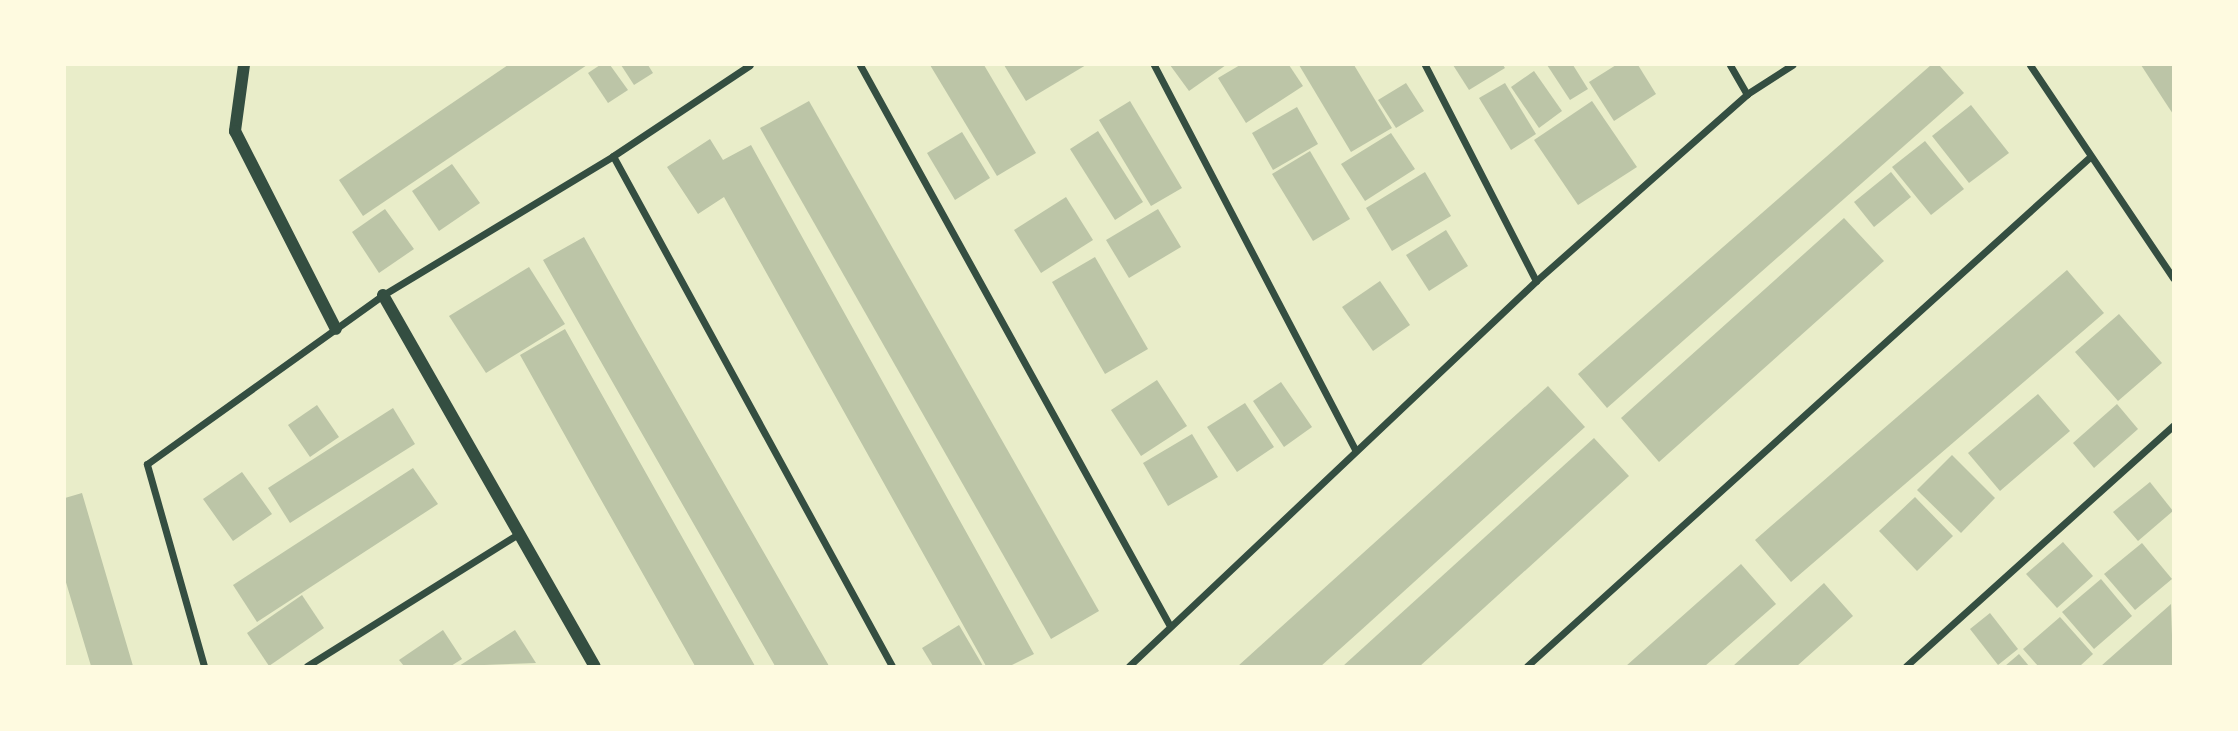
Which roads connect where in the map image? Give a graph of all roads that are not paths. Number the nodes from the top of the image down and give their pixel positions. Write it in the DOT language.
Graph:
graph roads {
  1 [pos="244,65"];
  2 [pos="750,65"];
  3 [pos="860,65"];
  4 [pos="1154,65"];
  5 [pos="1424,65"];
  6 [pos="1730,65"];
  7 [pos="1792,65"];
  8 [pos="2031,65"];
  9 [pos="1747,94"];
  10 [pos="613,156"];
  11 [pos="2090,157"];
  12 [pos="2173,278"];
  13 [pos="1536,281"];
  14 [pos="383,295"];
  15 [pos="336,329"];
  16 [pos="2173,426"];
  17 [pos="1355,449"];
  18 [pos="520,532"];
  19 [pos="1170,626"];
  20 [pos="204,666"];
  21 [pos="307,666"];
  22 [pos="594,666"];
  23 [pos="892,666"];
  24 [pos="1129,666"];
  25 [pos="1527,666"];
  26 [pos="1906,666"];
  1 -- 15 [label="street"];
  2 -- 10 [label="street"];
  3 -- 19 [label="street"];
  4 -- 17 [label="street"];
  5 -- 13 [label="street"];
  6 -- 9 [label="street"];
  7 -- 9 [label="street"];
  8 -- 11 [label="street"];
  9 -- 13 [label="street"];
  10 -- 14 [label="street"];
  10 -- 23 [label="street"];
  11 -- 12 [label="street"];
  11 -- 25 [label="street"];
  13 -- 17 [label="street"];
  14 -- 15 [label="street"];
  14 -- 18 [label="street"];
  15 -- 20 [label="street"];
  16 -- 26 [label="street"];
  17 -- 19 [label="street"];
  18 -- 21 [label="street"];
  18 -- 22 [label="street"];
  19 -- 24 [label="street"];
}
